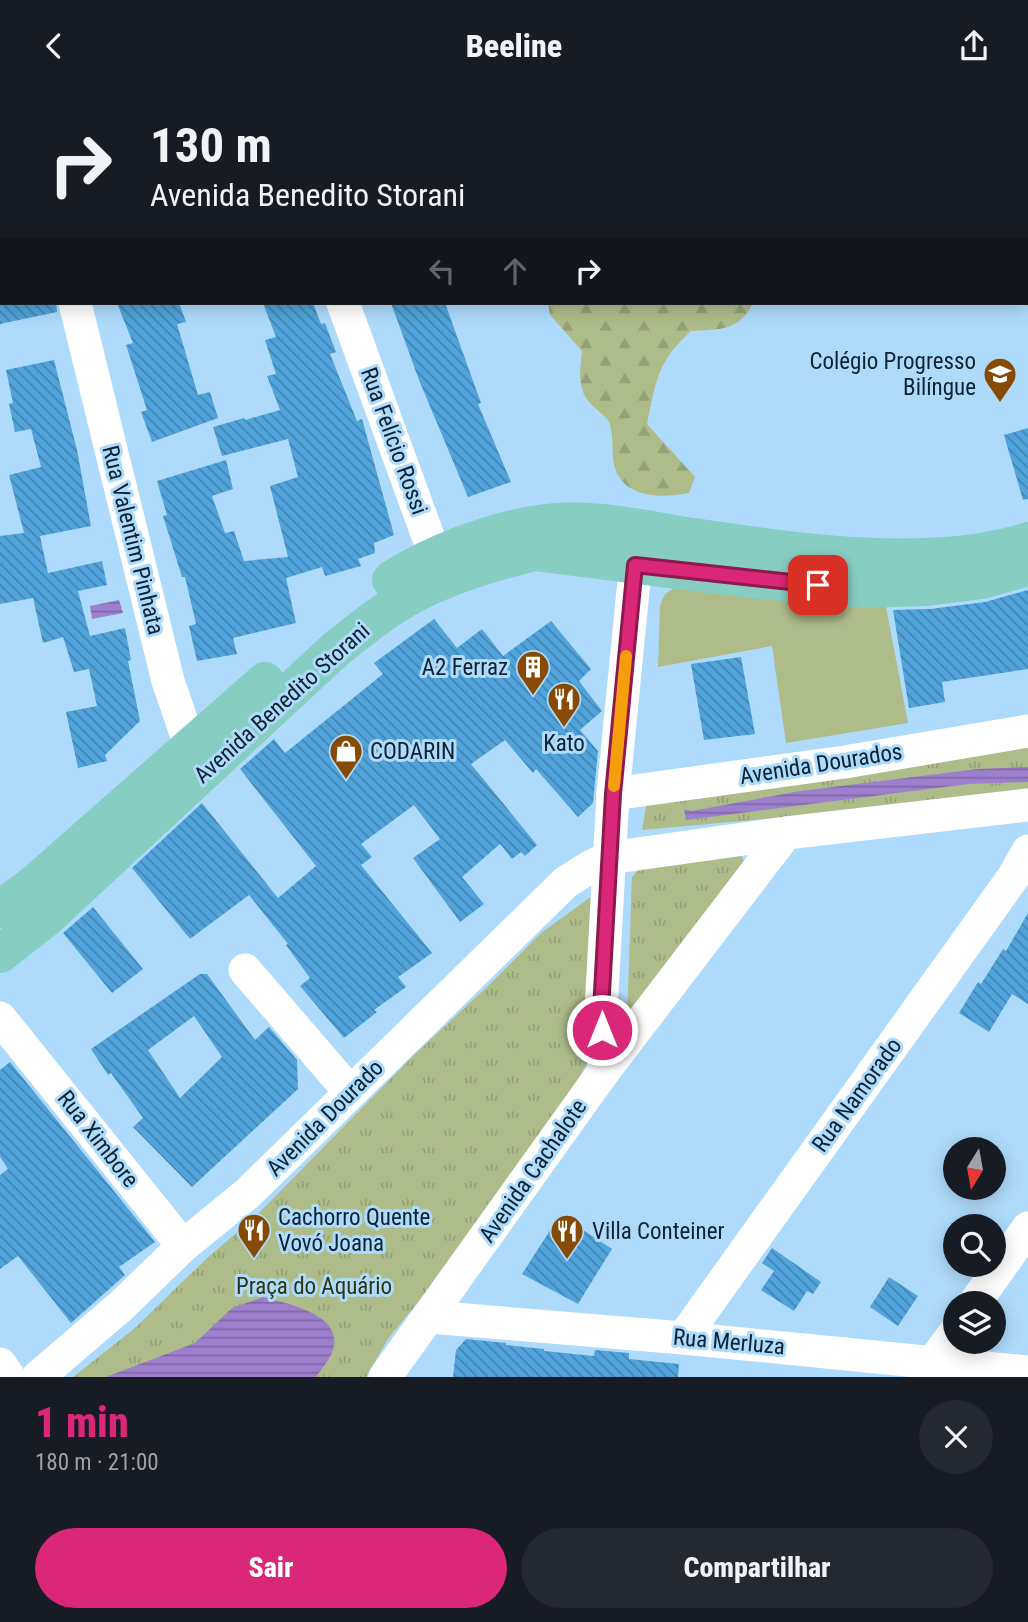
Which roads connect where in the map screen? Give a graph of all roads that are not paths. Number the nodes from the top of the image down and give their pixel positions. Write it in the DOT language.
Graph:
graph roads {
  1 [pos="75,305"];
  2 [pos="344,305"];
  3 [pos="1028,541"];
  4 [pos="637,547"];
  5 [pos="1028,567"];
  6 [pos="440,568"];
  7 [pos="1028,731"];
  8 [pos="197,759"];
  9 [pos="613,794"];
  10 [pos="1028,805"];
  11 [pos="786,833"];
  12 [pos="1028,851"];
  13 [pos="610,858"];
  14 [pos="0,909"];
  15 [pos="0,954"];
  16 [pos="245,970"];
  17 [pos="0,991"];
  18 [pos="7,1025"];
  19 [pos="604,1072"];
  20 [pos="350,1092"];
  21 [pos="1028,1228"];
  22 [pos="183,1246"];
  23 [pos="983,1291"];
  24 [pos="430,1317"];
  25 [pos="683,1338"];
  26 [pos="943,1349"];
  27 [pos="933,1362"];
  28 [pos="0,1364"];
  29 [pos="1028,1372"];
  30 [pos="9,1377"];
  31 [pos="38,1377"];
  32 [pos="385,1377"];
  1 -- 8 [label="street, Rua Valentim Pinhata"];
  2 -- 6 [label="street, Rua Felício Rossi"];
  3 -- 4 [label="main road, Avenida Benedito Storani"];
  4 -- 5 [label="main road, Avenida Benedito Storani"];
  4 -- 6 [label="main road, Avenida Benedito Storani"];
  4 -- 9 [label="street"];
  6 -- 8 [label="main road, Avenida Benedito Storani"];
  7 -- 9 [label="street, Avenida Dourados"];
  8 -- 14 [label="main road, Avenida Benedito Storani"];
  8 -- 15 [label="main road, Avenida Benedito Storani"];
  9 -- 13 [label="street"];
  10 -- 11 [label="street"];
  11 -- 13 [label="street"];
  11 -- 19 [label="street, Avenida Cachalote"];
  12 -- 25 [label="street, Rua Namorado"];
  13 -- 19 [label="street"];
  13 -- 20 [label="street, Avenida Dourado"];
  16 -- 20 [label="street"];
  17 -- 18 [label="street, Rua Ximbore"];
  18 -- 22 [label="street, Rua Ximbore"];
  19 -- 24 [label="street, Avenida Cachalote"];
  20 -- 22 [label="street, Avenida Dourado"];
  21 -- 23 [label="street"];
  22 -- 31 [label="street, Avenida Dourado"];
  24 -- 25 [label="street, Rua Merluza"];
  24 -- 32 [label="street, Avenida Cachalote"];
  25 -- 27 [label="street, Rua Merluza"];
  26 -- 27 [label="street"];
  27 -- 29 [label="street, Rua Merluza"];
  28 -- 30 [label="street"];
}
